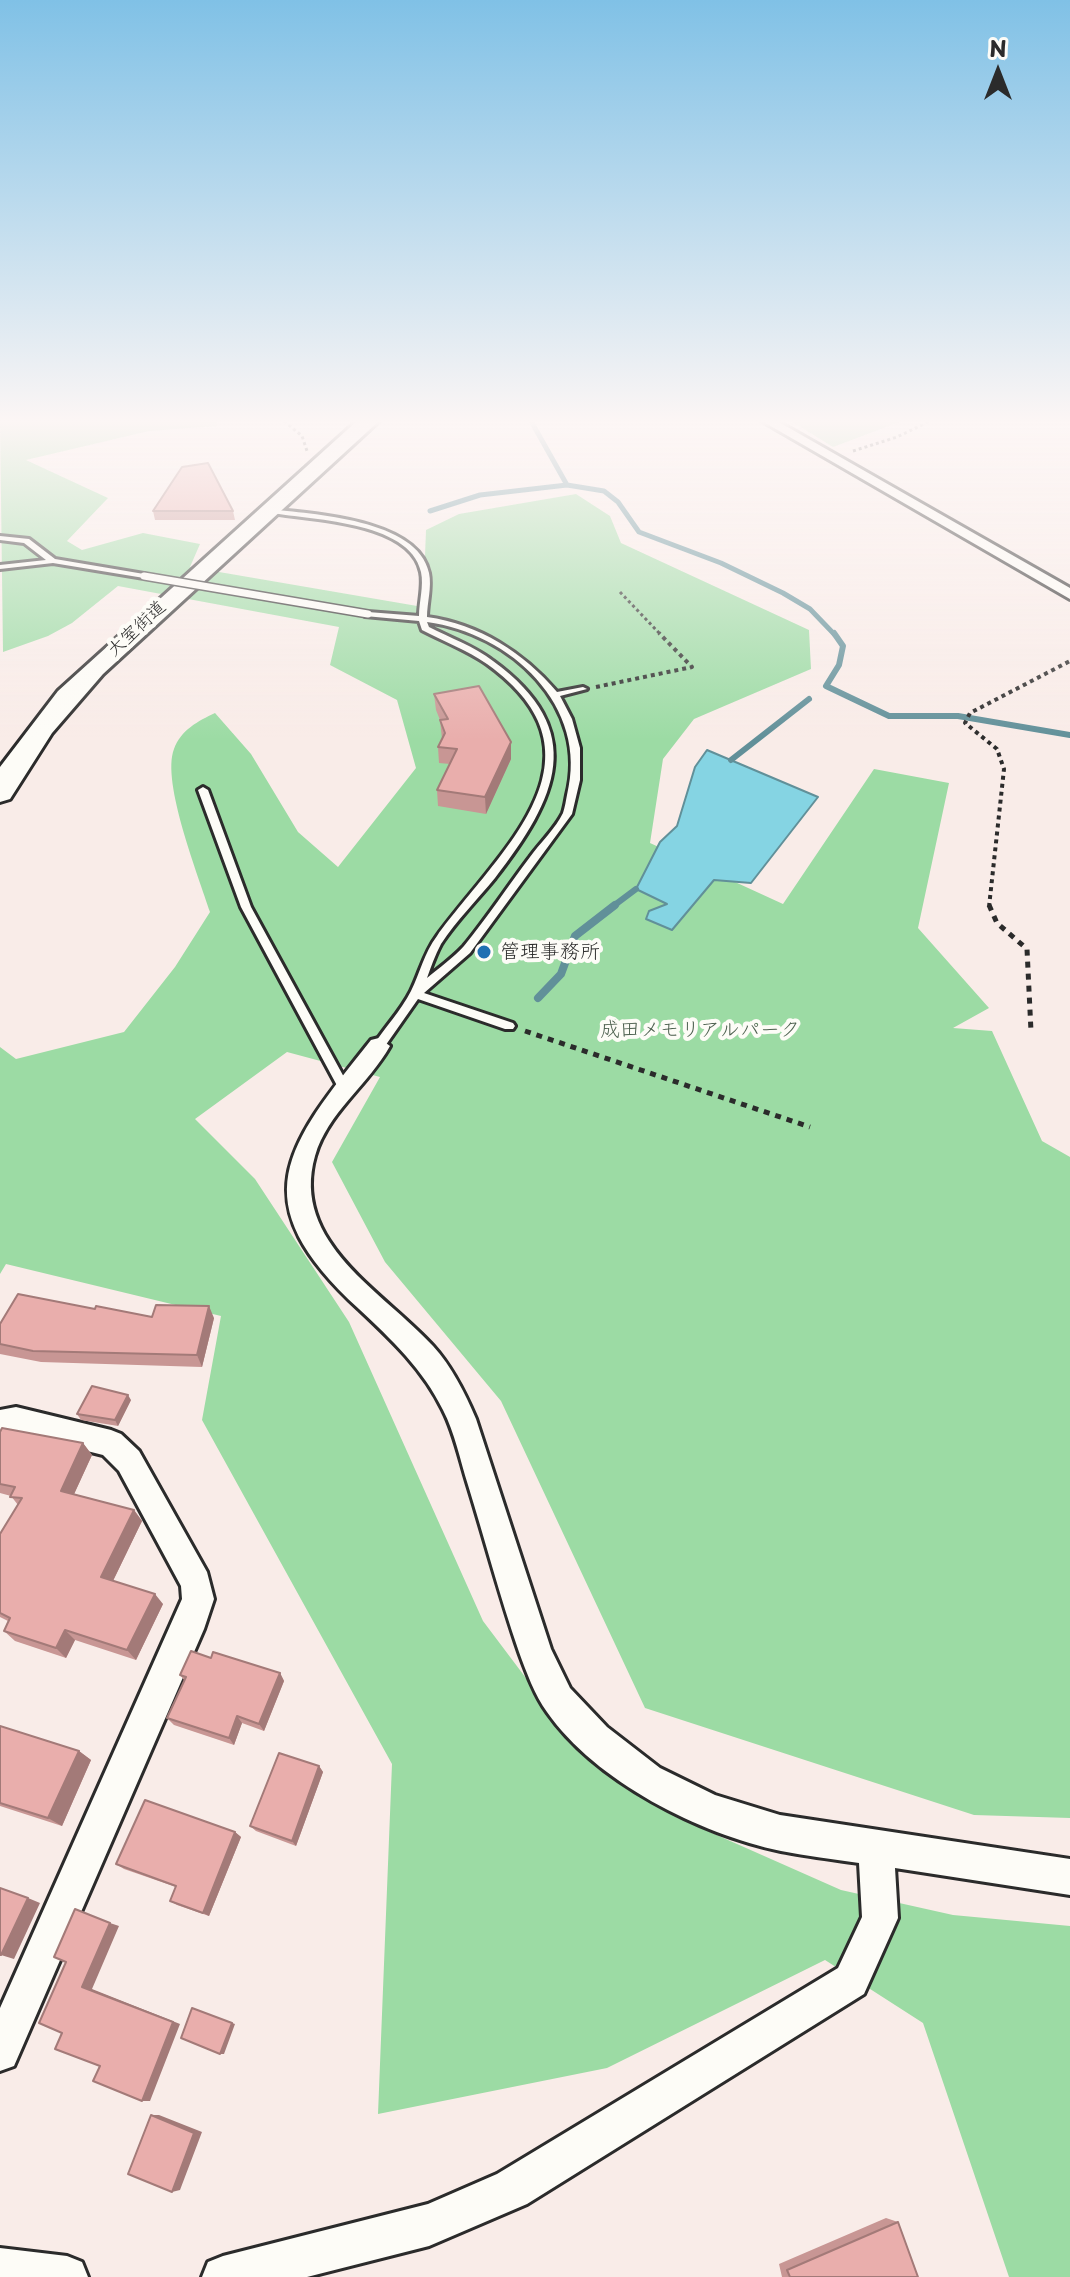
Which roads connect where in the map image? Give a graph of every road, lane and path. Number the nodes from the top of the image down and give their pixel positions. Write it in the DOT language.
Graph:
graph roads {
  1 [pos="250,527"];
  2 [pos="366,527"];
  3 [pos="953,527"];
  4 [pos="0,538"];
  5 [pos="53,561"];
  6 [pos="0,567"];
  7 [pos="620,592"];
  8 [pos="1070,594"];
  9 [pos="423,622"];
  10 [pos="1070,661"];
  11 [pos="583,689"];
  12 [pos="555,695"];
  13 [pos="203,790"];
  14 [pos="0,793"];
  15 [pos="415,994"];
  16 [pos="509,1026"];
  17 [pos="1031,1031"];
  18 [pos="379,1046"];
  19 [pos="345,1090"];
  20 [pos="810,1127"];
  21 [pos="0,1423"];
  22 [pos="876,1847"];
  23 [pos="1070,1877"];
  24 [pos="0,2052"];
  25 [pos="0,2269"];
  26 [pos="67,2277"];
  27 [pos="223,2277"];
  1 -- 14 [label="main road, 大室街道"];
  2 -- 9 [label="lane"];
  3 -- 8 [label="street"];
  4 -- 5 [label="lane"];
  5 -- 6 [label="lane"];
  5 -- 9 [label="lane, bridge"];
  7 -- 11 [label="path"];
  9 -- 12 [label="lane"];
  9 -- 15 [label="lane"];
  10 -- 17 [label="path"];
  11 -- 12 [label="lane"];
  12 -- 15 [label="lane"];
  13 -- 19 [label="lane"];
  15 -- 16 [label="lane"];
  15 -- 18 [label="lane"];
  16 -- 20 [label="path"];
  18 -- 19 [label="street"];
  19 -- 22 [label="street"];
  21 -- 24 [label="street"];
  22 -- 23 [label="street"];
  22 -- 27 [label="street"];
  25 -- 26 [label="street"];
}
